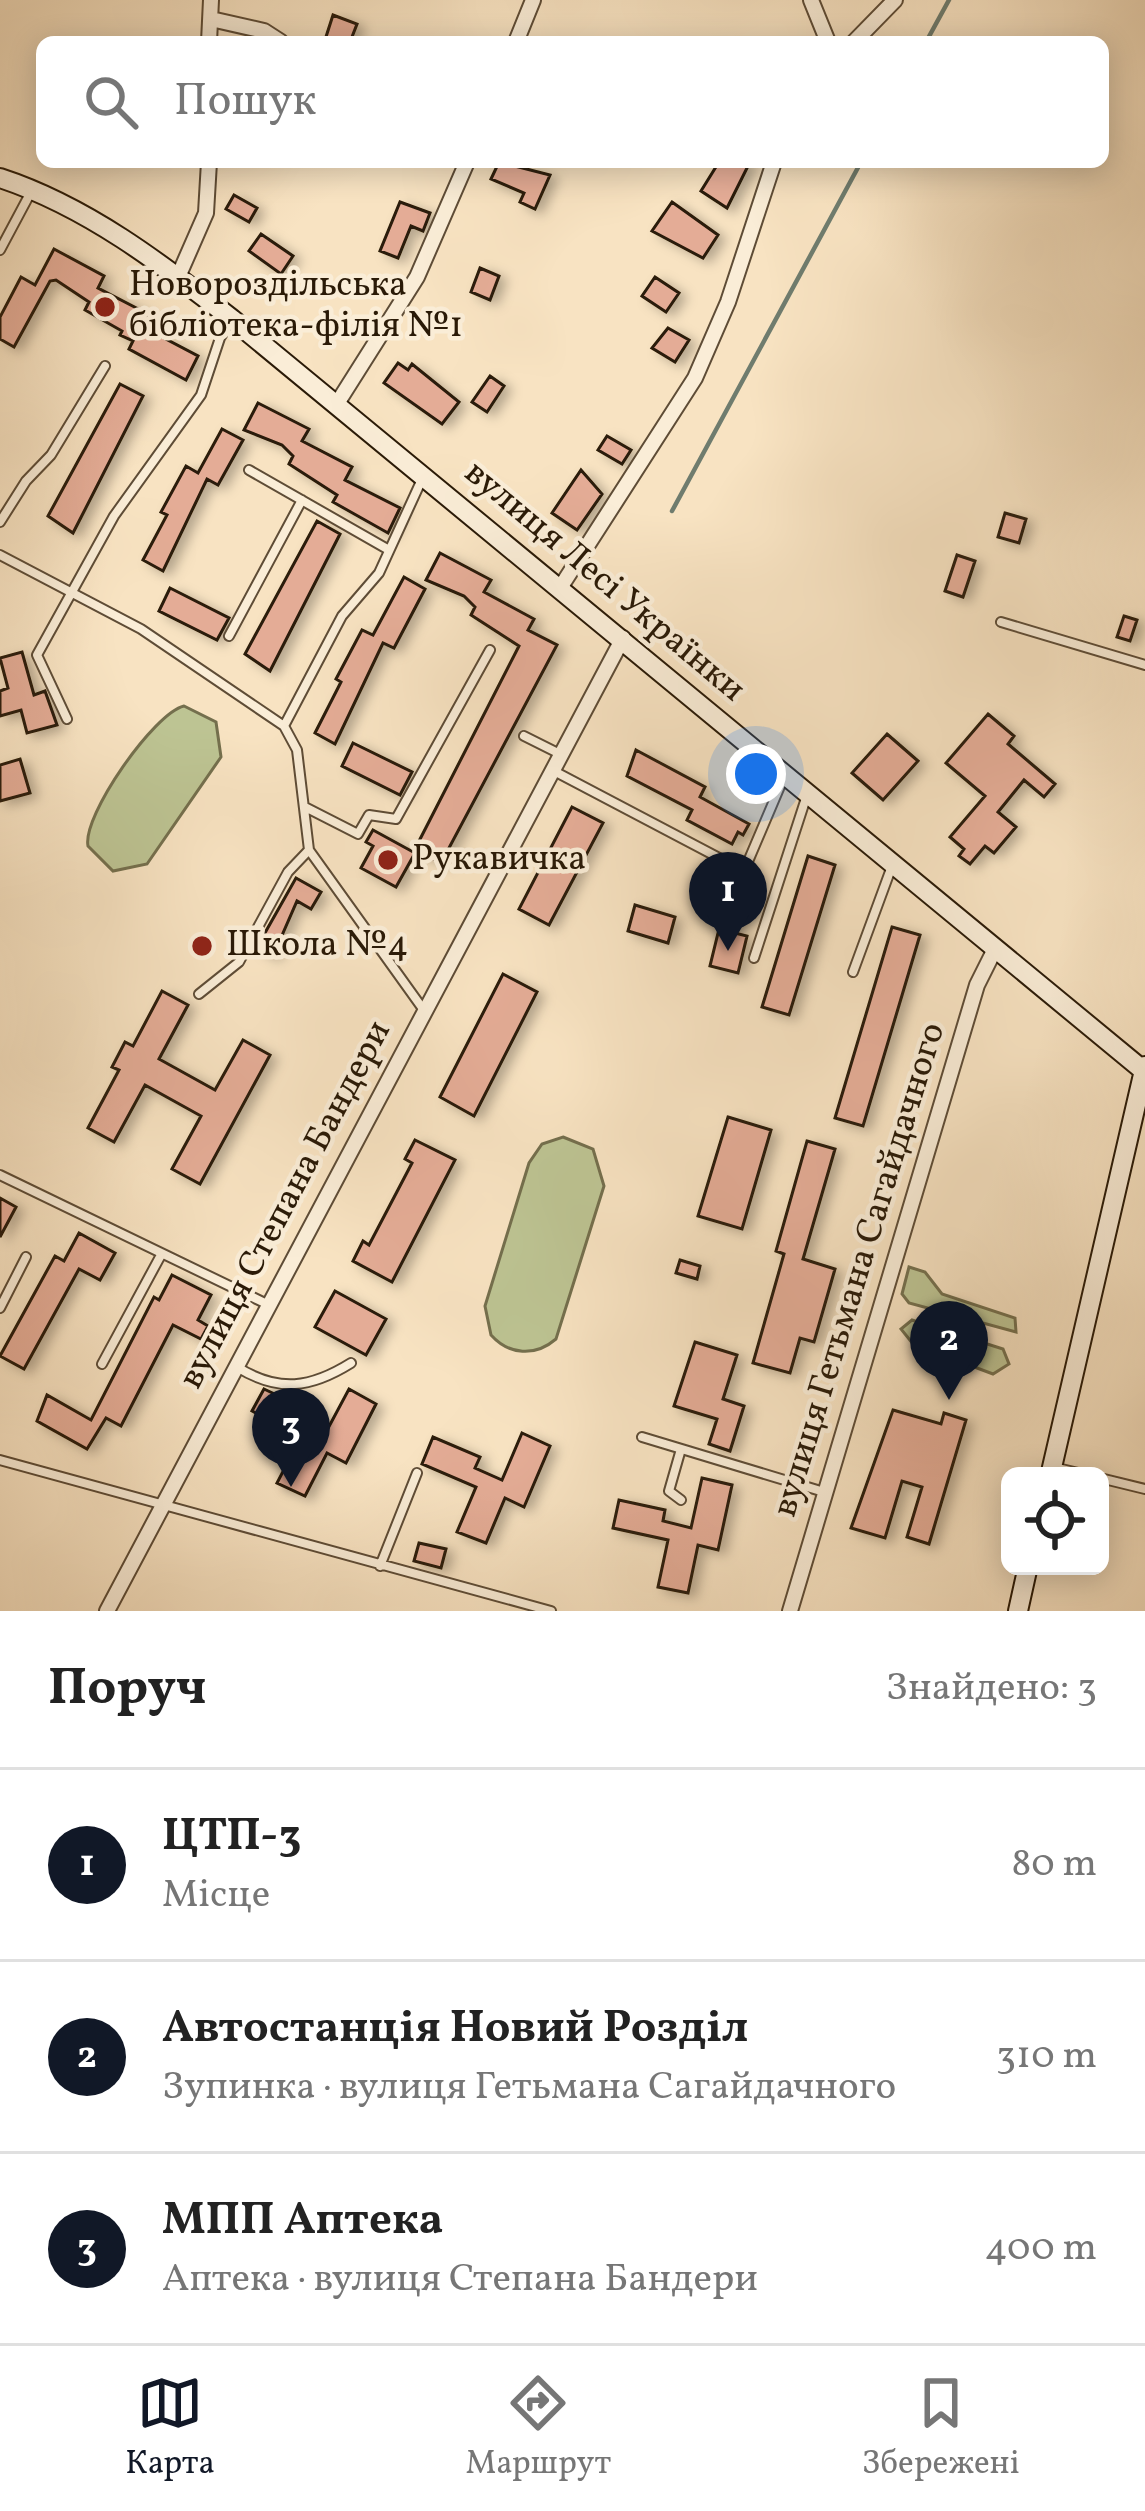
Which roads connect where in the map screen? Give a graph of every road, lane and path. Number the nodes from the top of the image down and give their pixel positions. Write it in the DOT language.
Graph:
graph roads {
  1 [pos="211,0"];
  2 [pos="533,0"];
  3 [pos="811,0"];
  4 [pos="895,0"];
  5 [pos="211,20"];
  6 [pos="209,36"];
  7 [pos="272,36"];
  8 [pos="518,36"];
  9 [pos="826,36"];
  10 [pos="860,36"];
  11 [pos="209,168"];
  12 [pos="464,168"];
  13 [pos="772,168"];
  14 [pos="0,178"];
  15 [pos="33,189"];
  16 [pos="0,250"];
  17 [pos="178,277"];
  18 [pos="232,319"];
  19 [pos="105,366"];
  20 [pos="341,398"];
  21 [pos="249,470"];
  22 [pos="424,476"];
  23 [pos="302,500"];
  24 [pos="0,522"];
  25 [pos="389,550"];
  26 [pos="0,556"];
  27 [pos="562,585"];
  28 [pos="74,594"];
  29 [pos="1000,622"];
  30 [pos="230,636"];
  31 [pos="623,638"];
  32 [pos="490,650"];
  33 [pos="1145,665"];
  34 [pos="67,718"];
  35 [pos="284,726"];
  36 [pos="524,736"];
  37 [pos="560,755"];
  38 [pos="552,770"];
  39 [pos="785,775"];
  40 [pos="808,794"];
  41 [pos="303,806"];
  42 [pos="309,850"];
  43 [pos="893,865"];
  44 [pos="994,949"];
  45 [pos="754,958"];
  46 [pos="853,972"];
  47 [pos="199,994"];
  48 [pos="422,1009"];
  49 [pos="1144,1068"];
  50 [pos="1138,1134"];
  51 [pos="0,1175"];
  52 [pos="161,1255"];
  53 [pos="26,1257"];
  54 [pos="270,1305"];
  55 [pos="0,1308"];
  56 [pos="351,1363"];
  57 [pos="102,1364"];
  58 [pos="236,1366"];
  59 [pos="641,1437"];
  60 [pos="681,1449"];
  61 [pos="0,1460"];
  62 [pos="1052,1467"];
  63 [pos="417,1472"];
  64 [pos="1109,1480"];
  65 [pos="1145,1489"];
  66 [pos="824,1492"];
  67 [pos="681,1500"];
  68 [pos="161,1504"];
  69 [pos="380,1566"];
  70 [pos="1026,1575"];
  71 [pos="107,1611"];
  72 [pos="551,1611"];
  73 [pos="790,1611"];
  74 [pos="1018,1611"];
  1 -- 5 [label="street"];
  2 -- 8 [label="street"];
  3 -- 9 [label="street"];
  4 -- 10 [label="street"];
  5 -- 6 [label="street"];
  5 -- 7 [label="street"];
  11 -- 17 [label="street"];
  12 -- 20 [label="street"];
  13 -- 27 [label="street"];
  14 -- 15 [label="street, вулиця Лесі Українки"];
  15 -- 16 [label="lane"];
  15 -- 17 [label="street, вулиця Лесі Українки"];
  17 -- 18 [label="street, вулиця Лесі Українки"];
  18 -- 20 [label="street, вулиця Лесі Українки"];
  18 -- 28 [label="lane"];
  19 -- 24 [label="lane"];
  20 -- 22 [label="street, вулиця Лесі Українки"];
  21 -- 23 [label="lane"];
  22 -- 25 [label="lane"];
  22 -- 27 [label="street, вулиця Лесі Українки"];
  23 -- 25 [label="lane"];
  23 -- 30 [label="lane"];
  25 -- 35 [label="lane"];
  26 -- 28 [label="lane"];
  27 -- 31 [label="street, вулиця Лесі Українки"];
  28 -- 34 [label="lane"];
  28 -- 35 [label="lane"];
  29 -- 33 [label="lane"];
  31 -- 37 [label="street, вулиця Степана Бандери"];
  31 -- 39 [label="street, вулиця Лесі Українки"];
  32 -- 41 [label="lane"];
  35 -- 41 [label="lane"];
  36 -- 37 [label="lane"];
  37 -- 38 [label="street, вулиця Степана Бандери"];
  38 -- 39 [label="lane"];
  38 -- 48 [label="street, вулиця Степана Бандери"];
  39 -- 40 [label="street, вулиця Лесі Українки"];
  40 -- 43 [label="street, вулиця Лесі Українки"];
  40 -- 45 [label="lane"];
  41 -- 42 [label="lane"];
  42 -- 47 [label="lane"];
  42 -- 48 [label="lane"];
  43 -- 44 [label="street, вулиця Лесі Українки"];
  43 -- 46 [label="lane"];
  44 -- 49 [label="street, вулиця Лесі Українки"];
  44 -- 66 [label="street, вулиця Гетьмана Сагайдачного"];
  48 -- 54 [label="street, вулиця Степана Бандери"];
  49 -- 50 [label="street"];
  50 -- 62 [label="street"];
  51 -- 52 [label="lane"];
  52 -- 54 [label="lane"];
  52 -- 57 [label="lane"];
  53 -- 55 [label="lane"];
  54 -- 58 [label="street, вулиця Степана Бандери"];
  56 -- 58 [label="lane"];
  58 -- 68 [label="street, вулиця Степана Бандери"];
  59 -- 60 [label="lane"];
  60 -- 66 [label="lane"];
  60 -- 67 [label="lane"];
  61 -- 68 [label="lane"];
  63 -- 69 [label="lane"];
  64 -- 65 [label="lane"];
  66 -- 73 [label="street, вулиця Гетьмана Сагайдачного"];
  68 -- 69 [label="lane"];
  68 -- 71 [label="street, вулиця Степана Бандери"];
  69 -- 72 [label="lane"];
  70 -- 74 [label="street"];
}
